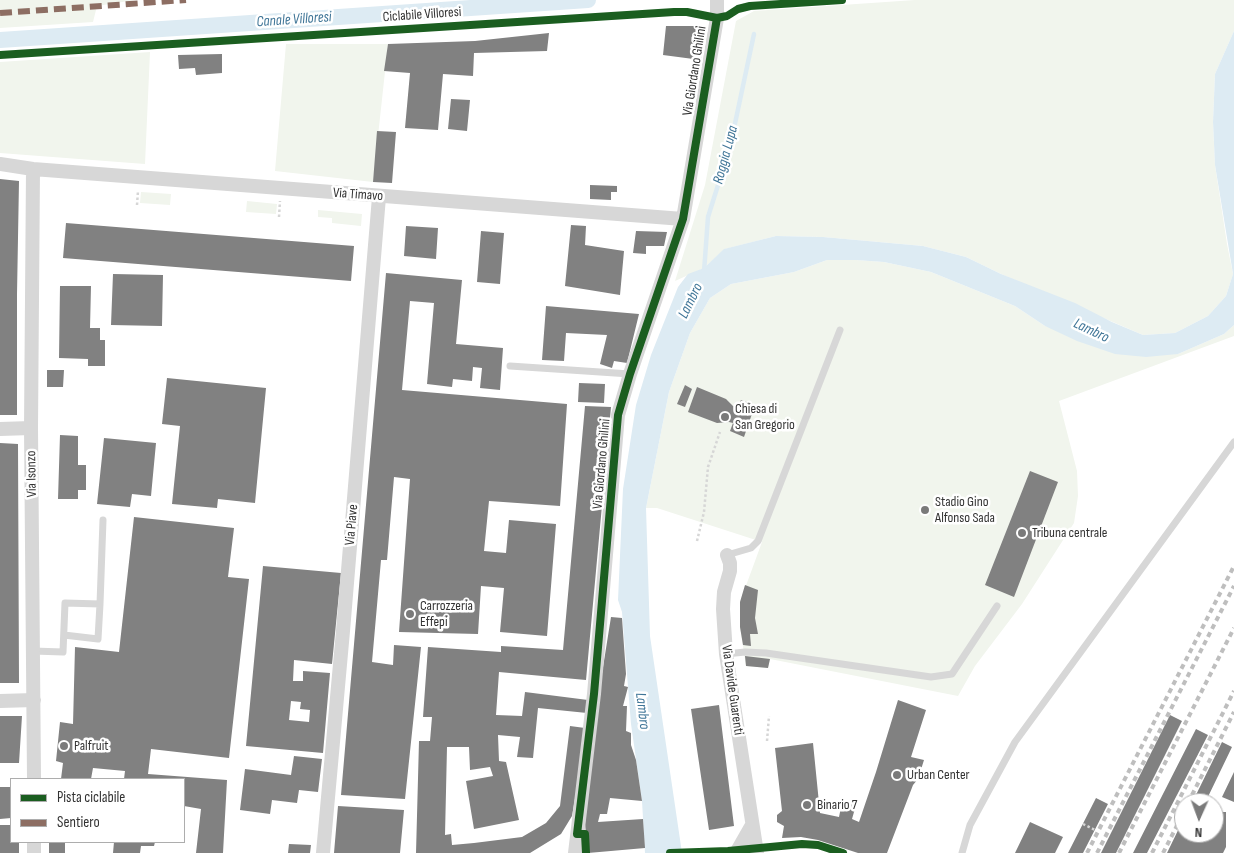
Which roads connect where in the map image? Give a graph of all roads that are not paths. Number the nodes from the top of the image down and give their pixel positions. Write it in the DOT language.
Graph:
graph roads {
  1 [pos="717,4"];
  2 [pos="0,164"];
  3 [pos="33,169"];
  4 [pos="378,197"];
  5 [pos="684,219"];
  6 [pos="840,330"];
  7 [pos="510,366"];
  8 [pos="630,374"];
  9 [pos="31,428"];
  10 [pos="0,429"];
  11 [pos="1234,442"];
  12 [pos="103,520"];
  13 [pos="727,555"];
  14 [pos="100,604"];
  15 [pos="998,606"];
  16 [pos="64,635"];
  17 [pos="33,651"];
  18 [pos="726,654"];
  19 [pos="34,700"];
  20 [pos="0,701"];
  21 [pos="34,778"];
  22 [pos="752,825"];
  23 [pos="762,850"];
  24 [pos="323,853"];
  25 [pos="575,853"];
  26 [pos="736,853"];
  27 [pos="962,853"];
  1 -- 5 [label="street, Via Giordano Ghilini"];
  2 -- 3 [label="street, Via Timavo"];
  3 -- 4 [label="street, Via Timavo"];
  3 -- 9 [label="street, Via Isonzo"];
  4 -- 5 [label="street, Via Timavo"];
  4 -- 24 [label="street, Via Piave"];
  5 -- 8 [label="street, Via Giordano Ghilini"];
  6 -- 13 [label="lane"];
  7 -- 8 [label="lane"];
  8 -- 25 [label="street, Via Giordano Ghilini"];
  9 -- 10 [label="street"];
  9 -- 17 [label="street, Via Isonzo"];
  11 -- 27 [label="lane"];
  12 -- 14 [label="lane"];
  13 -- 18 [label="street, Via Davide Guarenti"];
  14 -- 16 [label="lane"];
  14 -- 16 [label="lane"];
  15 -- 18 [label="lane"];
  16 -- 17 [label="lane"];
  17 -- 19 [label="street, Via Isonzo"];
  18 -- 22 [label="street, Via Davide Guarenti"];
  19 -- 20 [label="street"];
  19 -- 21 [label="street, Via Isonzo"];
  22 -- 23 [label="street, Via Davide Guarenti"];
  22 -- 26 [label="street"];
}
